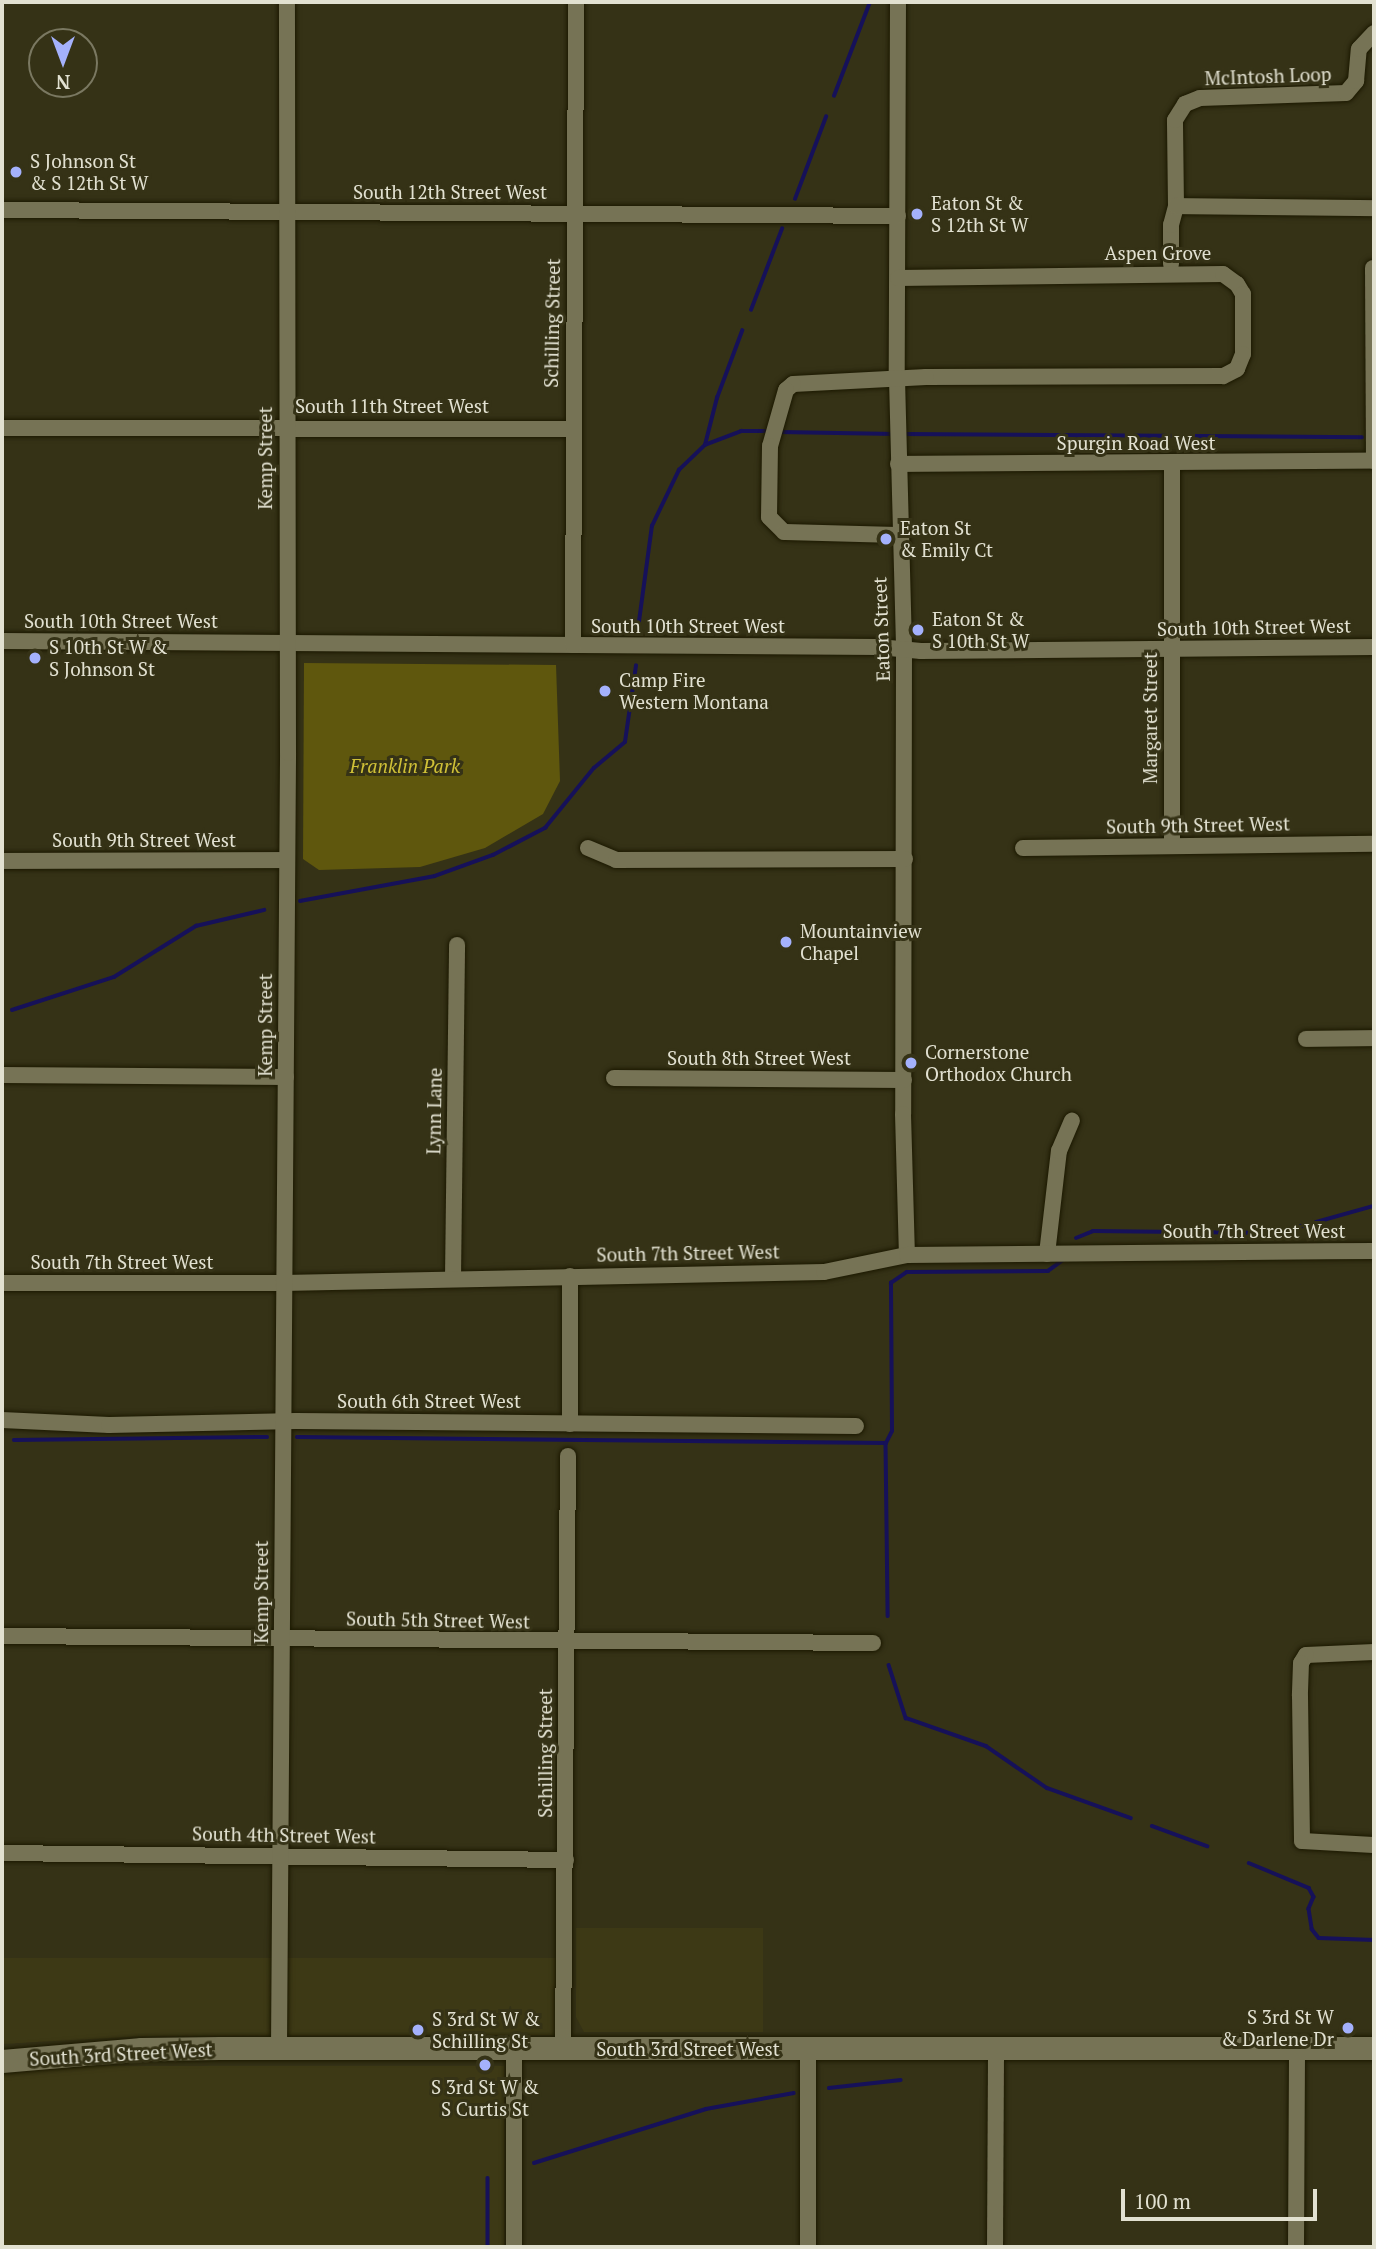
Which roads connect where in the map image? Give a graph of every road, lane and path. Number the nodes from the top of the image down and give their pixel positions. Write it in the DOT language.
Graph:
graph roads {
  1 [pos="287,2"];
  2 [pos="576,2"];
  3 [pos="898,2"];
  4 [pos="1374,33"];
  5 [pos="1176,206"];
  6 [pos="1374,208"];
  7 [pos="2,210"];
  8 [pos="288,213"];
  9 [pos="575,213"];
  10 [pos="898,216"];
  11 [pos="1171,264"];
  12 [pos="1373,268"];
  13 [pos="898,278"];
  14 [pos="897,379"];
  15 [pos="286,427"];
  16 [pos="2,428"];
  17 [pos="572,429"];
  18 [pos="1374,461"];
  19 [pos="898,464"];
  20 [pos="1172,464"];
  21 [pos="898,535"];
  22 [pos="2,641"];
  23 [pos="286,643"];
  24 [pos="573,645"];
  25 [pos="1374,647"];
  26 [pos="904,649"];
  27 [pos="1171,649"];
  28 [pos="1374,844"];
  29 [pos="1171,846"];
  30 [pos="1023,848"];
  31 [pos="588,849"];
  32 [pos="905,859"];
  33 [pos="287,860"];
  34 [pos="2,861"];
  35 [pos="457,945"];
  36 [pos="1374,1038"];
  37 [pos="1306,1039"];
  38 [pos="2,1075"];
  39 [pos="286,1077"];
  40 [pos="614,1078"];
  41 [pos="904,1080"];
  42 [pos="1072,1121"];
  43 [pos="1374,1251"];
  44 [pos="1047,1254"];
  45 [pos="907,1255"];
  46 [pos="570,1276"];
  47 [pos="453,1278"];
  48 [pos="2,1283"];
  49 [pos="283,1283"];
  50 [pos="2,1420"];
  51 [pos="282,1422"];
  52 [pos="570,1423"];
  53 [pos="856,1426"];
  54 [pos="568,1456"];
  55 [pos="2,1636"];
  56 [pos="283,1640"];
  57 [pos="567,1643"];
  58 [pos="873,1643"];
  59 [pos="1374,1652"];
  60 [pos="1374,1845"];
  61 [pos="2,1853"];
  62 [pos="282,1856"];
  63 [pos="566,1860"];
  64 [pos="279,2048"];
  65 [pos="996,2048"];
  66 [pos="1297,2048"];
  67 [pos="1374,2048"];
  68 [pos="514,2049"];
  69 [pos="808,2049"];
  70 [pos="563,2050"];
  71 [pos="2,2061"];
  72 [pos="514,2247"];
  73 [pos="808,2247"];
  74 [pos="995,2247"];
  75 [pos="1296,2247"];
  1 -- 8 [label="street, Kemp Street"];
  2 -- 9 [label="street, Schilling Street"];
  3 -- 10 [label="street, Eaton Street"];
  4 -- 5 [label="street, McIntosh Loop"];
  5 -- 6 [label="street"];
  5 -- 11 [label="street, McIntosh Loop"];
  7 -- 8 [label="street, South 12th Street West"];
  8 -- 9 [label="street, South 12th Street West"];
  8 -- 15 [label="street, Kemp Street"];
  9 -- 10 [label="street, South 12th Street West"];
  9 -- 17 [label="street, Schilling Street"];
  10 -- 13 [label="street, Eaton Street"];
  12 -- 18 [label="street"];
  13 -- 14 [label="street, Eaton Street"];
  13 -- 14 [label="street, Aspen Grove"];
  14 -- 19 [label="street, Eaton Street"];
  14 -- 21 [label="street, Aspen Grove"];
  15 -- 16 [label="street, South 11th Street West"];
  15 -- 17 [label="street, South 11th Street West"];
  15 -- 23 [label="street, Kemp Street"];
  17 -- 24 [label="street, Schilling Street"];
  18 -- 20 [label="street, Spurgin Road West"];
  19 -- 20 [label="street, Spurgin Road West"];
  19 -- 21 [label="street, Eaton Street"];
  20 -- 27 [label="street, Margaret Street"];
  21 -- 26 [label="street, Eaton Street"];
  22 -- 23 [label="street, South 10th Street West"];
  23 -- 24 [label="street, South 10th Street West"];
  23 -- 33 [label="street, Kemp Street"];
  24 -- 26 [label="street, South 10th Street West"];
  25 -- 27 [label="street, South 10th Street West"];
  26 -- 27 [label="street, South 10th Street West"];
  26 -- 32 [label="street, Eaton Street"];
  27 -- 29 [label="street, Margaret Street"];
  28 -- 29 [label="street, South 9th Street West"];
  29 -- 30 [label="street, South 9th Street West"];
  31 -- 32 [label="street"];
  32 -- 41 [label="street, Eaton Street"];
  33 -- 34 [label="street, South 9th Street West"];
  33 -- 39 [label="street, Kemp Street"];
  35 -- 47 [label="street, Lynn Lane"];
  36 -- 37 [label="street"];
  38 -- 39 [label="street"];
  39 -- 49 [label="street, Kemp Street"];
  40 -- 41 [label="street, South 8th Street West"];
  41 -- 45 [label="street, Eaton Street"];
  42 -- 44 [label="street"];
  43 -- 44 [label="street, South 7th Street West"];
  44 -- 45 [label="street, South 7th Street West"];
  45 -- 46 [label="street, South 7th Street West"];
  46 -- 47 [label="street, South 7th Street West"];
  46 -- 52 [label="street"];
  47 -- 49 [label="street, South 7th Street West"];
  48 -- 49 [label="street, South 7th Street West"];
  49 -- 51 [label="street, Kemp Street"];
  50 -- 51 [label="street, South 6th Street West"];
  51 -- 52 [label="street, South 6th Street West"];
  51 -- 56 [label="street, Kemp Street"];
  52 -- 53 [label="street, South 6th Street West"];
  54 -- 57 [label="street, Schilling Street"];
  55 -- 56 [label="street, South 5th Street West"];
  56 -- 57 [label="street, South 5th Street West"];
  56 -- 62 [label="street, Kemp Street"];
  57 -- 58 [label="street, South 5th Street West"];
  57 -- 63 [label="street, Schilling Street"];
  59 -- 60 [label="street"];
  61 -- 62 [label="street, South 4th Street West"];
  62 -- 63 [label="street, South 4th Street West"];
  62 -- 64 [label="street, Kemp Street"];
  63 -- 70 [label="street, Schilling Street"];
  64 -- 68 [label="main road, South 3rd Street West"];
  64 -- 71 [label="main road, South 3rd Street West"];
  65 -- 66 [label="main road, South 3rd Street West"];
  65 -- 69 [label="main road, South 3rd Street West"];
  65 -- 74 [label="street"];
  66 -- 67 [label="main road, South 3rd Street West"];
  66 -- 75 [label="street"];
  68 -- 70 [label="main road, South 3rd Street West"];
  68 -- 72 [label="street"];
  69 -- 70 [label="main road, South 3rd Street West"];
  69 -- 73 [label="street"];
}
